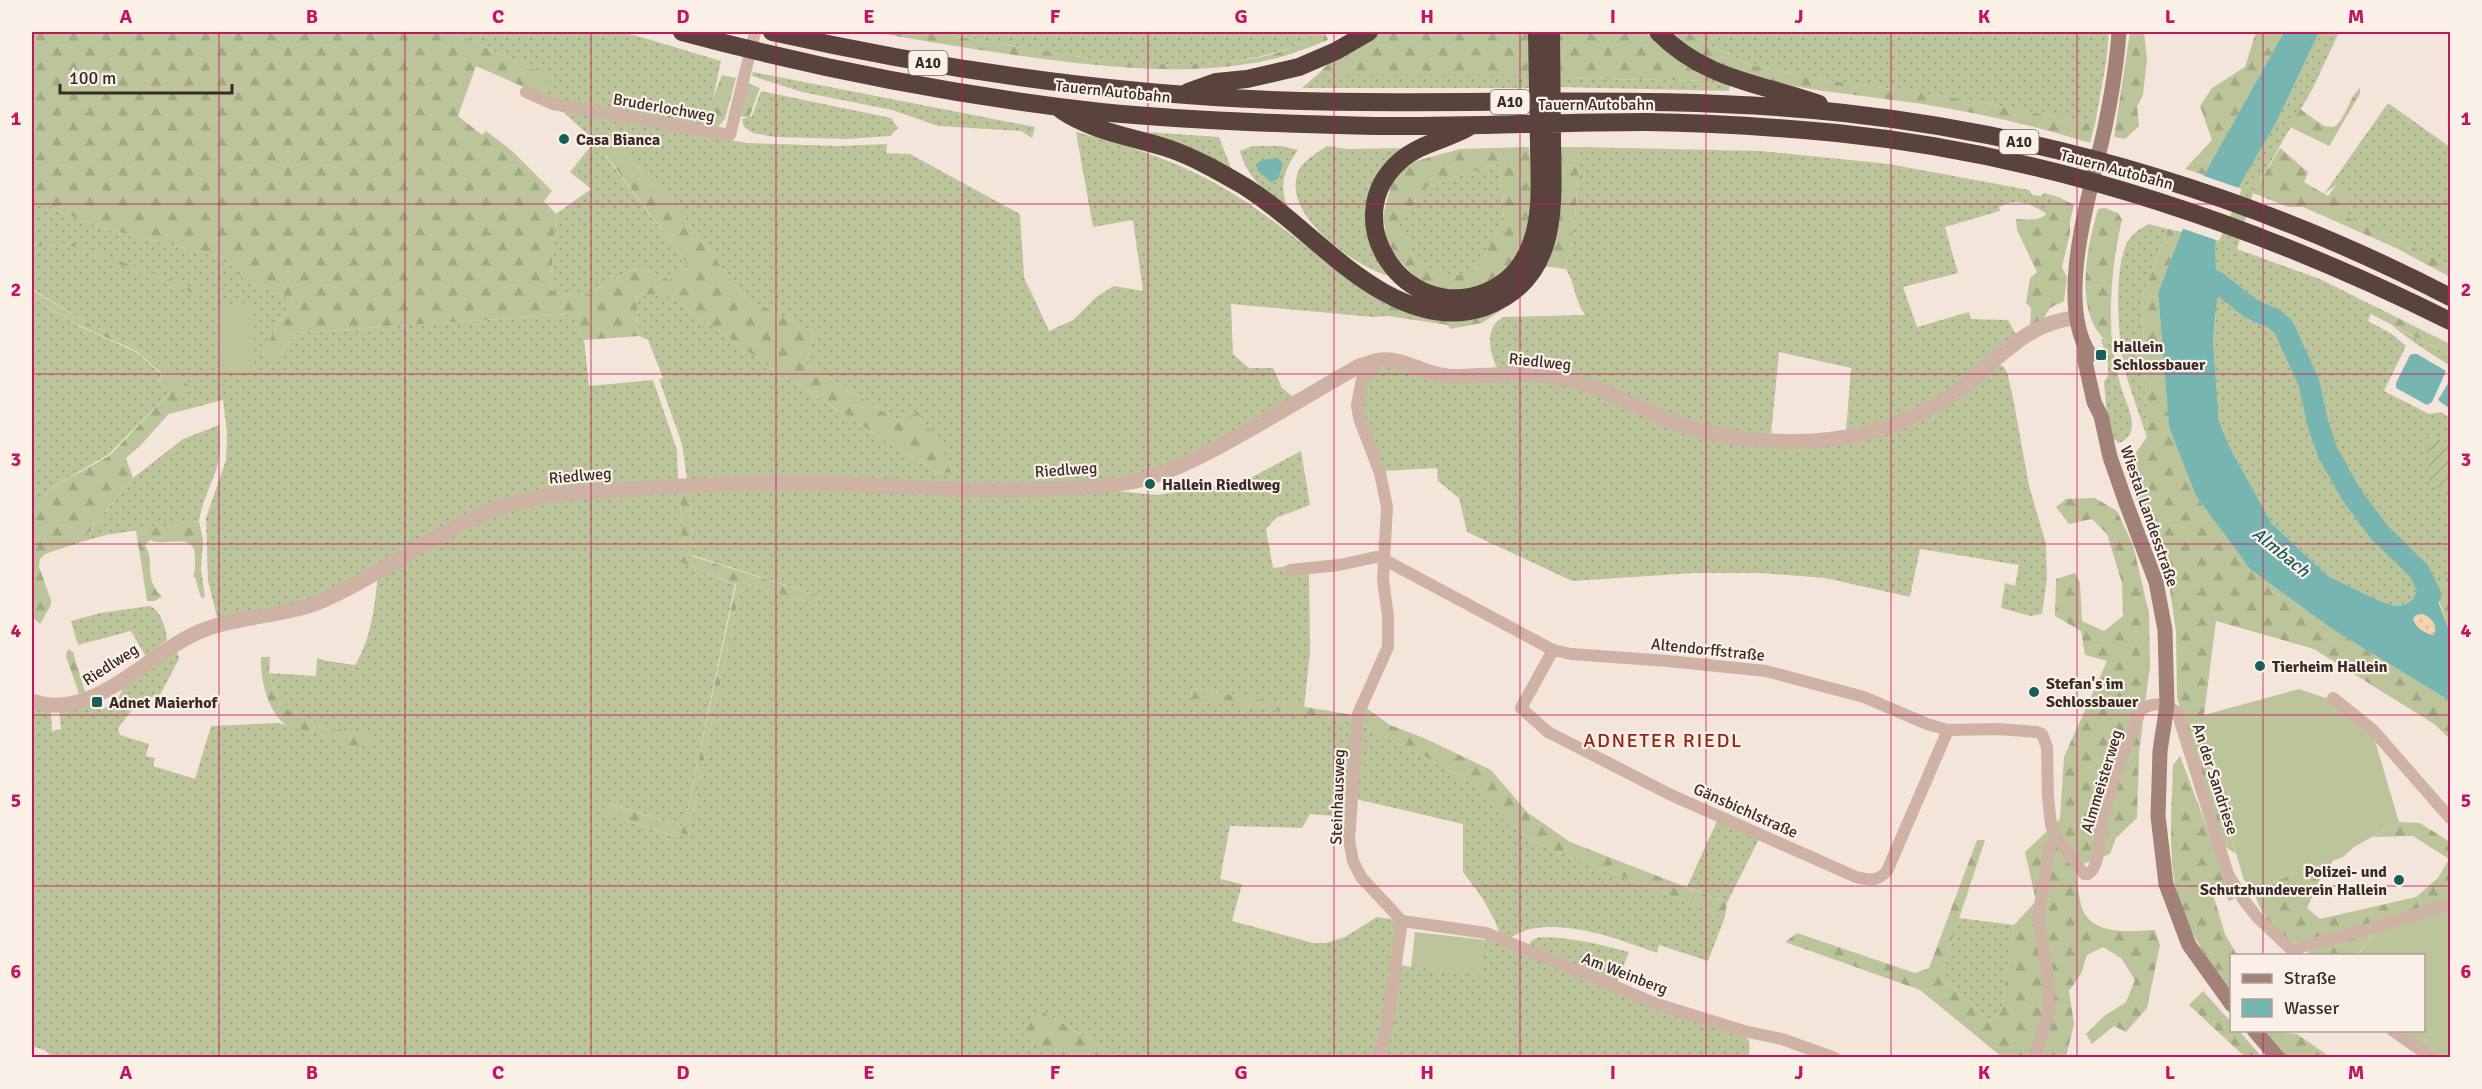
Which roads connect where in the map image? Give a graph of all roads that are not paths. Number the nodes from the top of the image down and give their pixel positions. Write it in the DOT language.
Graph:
graph roads {
  1 [pos="682,32"];
  2 [pos="755,32"];
  3 [pos="772,32"];
  4 [pos="1369,32"];
  5 [pos="1538,32"];
  6 [pos="1551,32"];
  7 [pos="1658,32"];
  8 [pos="2119,32"];
  9 [pos="1545,64"];
  10 [pos="526,92"];
  11 [pos="1178,96"];
  12 [pos="1054,105"];
  13 [pos="1843,113"];
  14 [pos="1473,125"];
  15 [pos="1546,162"];
  16 [pos="2451,297"];
  17 [pos="2076,318"];
  18 [pos="2451,321"];
  19 [pos="1383,360"];
  20 [pos="1383,559"];
  21 [pos="1290,570"];
  22 [pos="1553,650"];
  23 [pos="2332,698"];
  24 [pos="32,701"];
  25 [pos="2167,705"];
  26 [pos="1948,730"];
  27 [pos="2042,734"];
  28 [pos="2451,818"];
  29 [pos="2055,835"];
  30 [pos="2451,904"];
  31 [pos="1402,921"];
  32 [pos="2296,953"];
  33 [pos="2230,1002"];
  34 [pos="2256,1032"];
  35 [pos="2395,1032"];
  36 [pos="1378,1058"];
  37 [pos="1835,1058"];
  38 [pos="2034,1058"];
  39 [pos="2278,1058"];
  40 [pos="2432,1058"];
  1 -- 12 [label="highway, Tauern Autobahn / A10"];
  2 -- 10 [label="street, Bruderlochweg"];
  3 -- 11 [label="highway, Tauern Autobahn / A10"];
  4 -- 11 [label="highway"];
  5 -- 9 [label="highway"];
  6 -- 9 [label="highway"];
  7 -- 13 [label="highway"];
  8 -- 17 [label="main road, Wiestal Landesstraße"];
  9 -- 15 [label="highway"];
  11 -- 13 [label="highway, Tauern Autobahn / A10"];
  12 -- 14 [label="highway, Tauern Autobahn / A10"];
  12 -- 15 [label="highway"];
  13 -- 16 [label="highway, Tauern Autobahn / A10"];
  14 -- 15 [label="highway"];
  14 -- 18 [label="highway, Tauern Autobahn / A10"];
  17 -- 19 [label="street, Riedlweg"];
  17 -- 25 [label="main road, Wiestal Landesstraße"];
  19 -- 20 [label="street, Steinhausweg"];
  19 -- 24 [label="street, Riedlweg"];
  20 -- 21 [label="street"];
  20 -- 22 [label="street, Altendorffstraße"];
  20 -- 31 [label="street, Steinhausweg"];
  22 -- 26 [label="street, Altendorffstraße"];
  22 -- 26 [label="street, Gänsbichlstraße"];
  23 -- 28 [label="street"];
  25 -- 29 [label="street, Almmeisterweg"];
  25 -- 32 [label="street, An der Sandriese"];
  25 -- 33 [label="main road, Wiestal Landesstraße"];
  26 -- 27 [label="street, Altendorffstraße"];
  27 -- 29 [label="street, Almmeisterweg"];
  29 -- 38 [label="street"];
  30 -- 32 [label="street, An der Sandriese"];
  31 -- 36 [label="street"];
  31 -- 37 [label="street, Am Weinberg"];
  34 -- 39 [label="main road"];
  35 -- 40 [label="street"];
}
